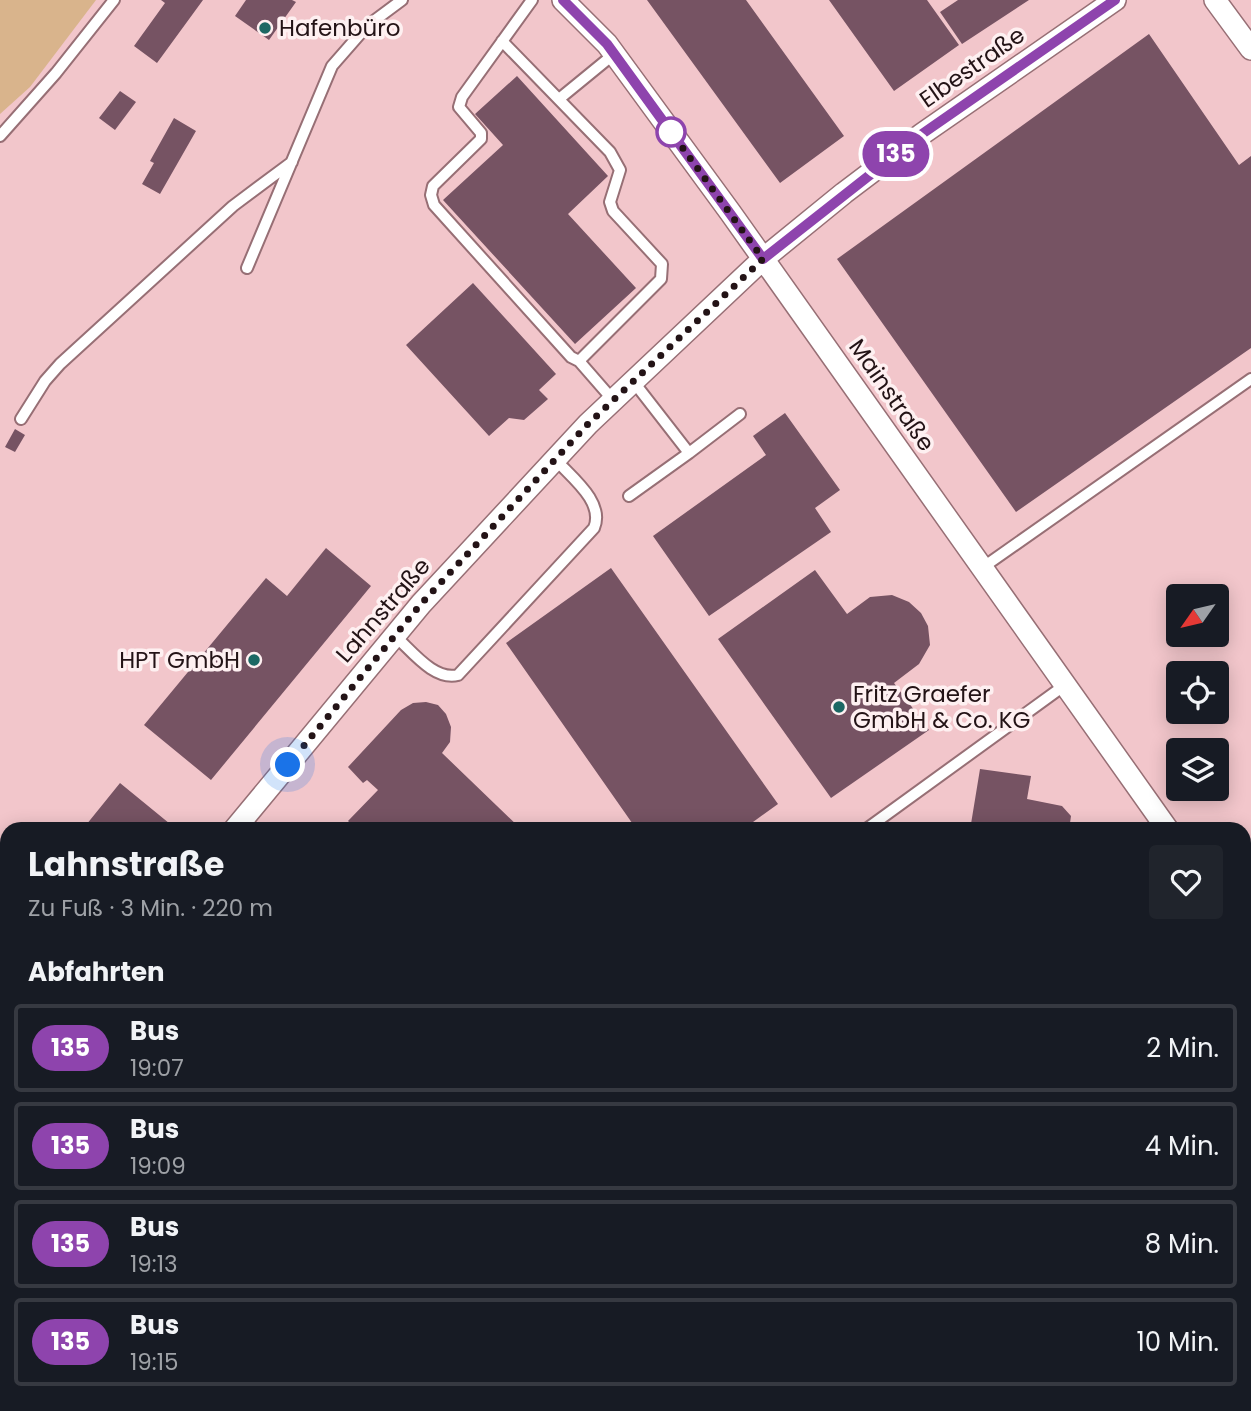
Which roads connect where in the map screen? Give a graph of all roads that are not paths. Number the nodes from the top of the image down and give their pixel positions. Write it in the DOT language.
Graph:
graph roads {
  1 [pos="114,0"];
  2 [pos="402,0"];
  3 [pos="532,0"];
  4 [pos="563,0"];
  5 [pos="1115,0"];
  6 [pos="1215,0"];
  7 [pos="502,41"];
  8 [pos="1251,49"];
  9 [pos="614,54"];
  10 [pos="559,99"];
  11 [pos="0,136"];
  12 [pos="292,162"];
  13 [pos="763,259"];
  14 [pos="247,268"];
  15 [pos="579,361"];
  16 [pos="1251,379"];
  17 [pos="633,381"];
  18 [pos="613,400"];
  19 [pos="740,414"];
  20 [pos="21,419"];
  21 [pos="689,453"];
  22 [pos="555,459"];
  23 [pos="629,496"];
  24 [pos="982,568"];
  25 [pos="395,636"];
  26 [pos="1065,685"];
  27 [pos="241,822"];
  28 [pos="876,822"];
  29 [pos="1162,822"];
  1 -- 11 [label="lane"];
  2 -- 12 [label="lane"];
  3 -- 7 [label="lane"];
  4 -- 9 [label="street, Mainstraße"];
  5 -- 13 [label="street, Elbestraße"];
  6 -- 8 [label="street"];
  7 -- 10 [label="lane"];
  7 -- 15 [label="lane"];
  9 -- 10 [label="lane"];
  9 -- 13 [label="street, Mainstraße"];
  10 -- 15 [label="lane"];
  12 -- 14 [label="lane"];
  12 -- 20 [label="lane"];
  13 -- 17 [label="street, Lahnstraße"];
  13 -- 24 [label="street, Mainstraße"];
  15 -- 18 [label="lane"];
  16 -- 24 [label="lane"];
  17 -- 18 [label="street, Lahnstraße"];
  17 -- 21 [label="lane"];
  18 -- 22 [label="street, Lahnstraße"];
  19 -- 21 [label="lane"];
  21 -- 23 [label="lane"];
  22 -- 25 [label="street, Lahnstraße"];
  22 -- 25 [label="lane"];
  24 -- 26 [label="street, Mainstraße"];
  25 -- 27 [label="street, Lahnstraße"];
  26 -- 28 [label="lane"];
  26 -- 29 [label="street, Mainstraße"];
}
